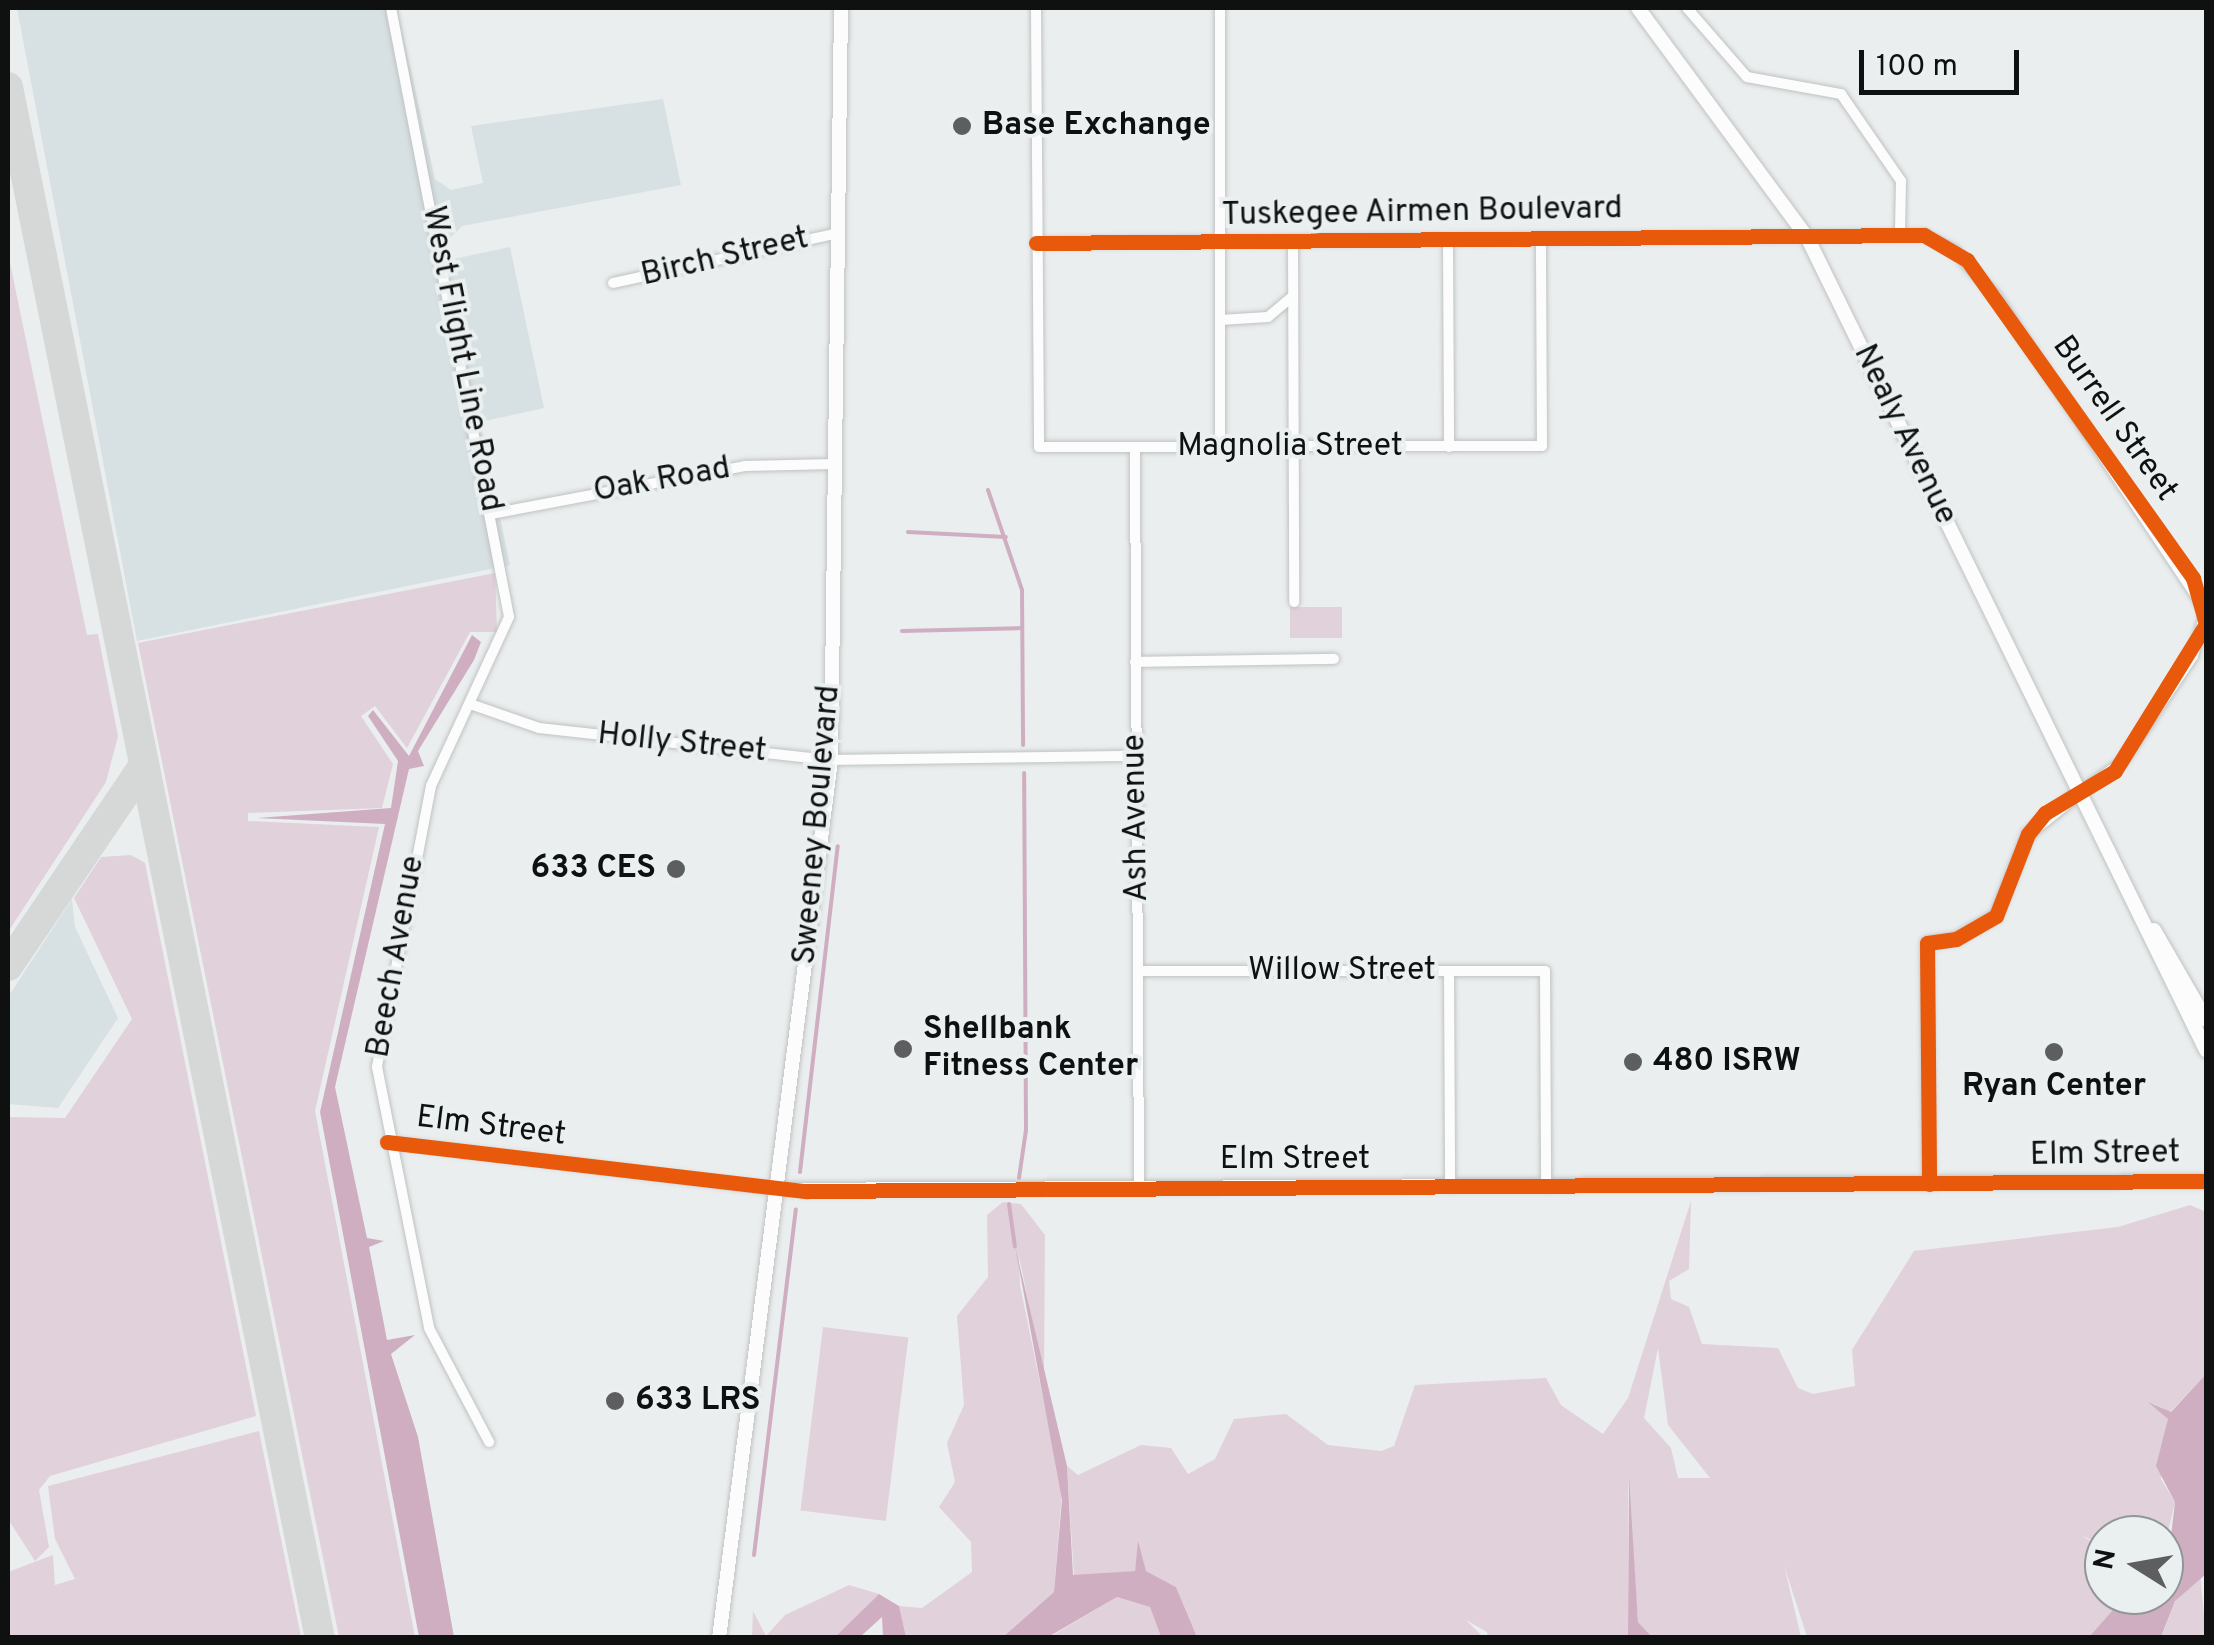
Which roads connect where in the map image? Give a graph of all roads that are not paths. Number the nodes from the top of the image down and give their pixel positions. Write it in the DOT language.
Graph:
graph roads {
  1 [pos="391,8"];
  2 [pos="841,8"];
  3 [pos="1036,8"];
  4 [pos="1220,8"];
  5 [pos="1638,8"];
  6 [pos="1687,8"];
  7 [pos="838,233"];
  8 [pos="1900,235"];
  9 [pos="1807,237"];
  10 [pos="1448,240"];
  11 [pos="1541,240"];
  12 [pos="1294,242"];
  13 [pos="1036,243"];
  14 [pos="1219,243"];
  15 [pos="613,283"];
  16 [pos="1294,295"];
  17 [pos="1220,320"];
  18 [pos="1294,446"];
  19 [pos="1448,446"];
  20 [pos="1220,447"];
  21 [pos="1134,448"];
  22 [pos="835,464"];
  23 [pos="491,514"];
  24 [pos="1294,602"];
  25 [pos="1334,659"];
  26 [pos="1135,662"];
  27 [pos="474,706"];
  28 [pos="1135,756"];
  29 [pos="830,760"];
  30 [pos="2079,793"];
  31 [pos="2126,888"];
  32 [pos="1449,971"];
  33 [pos="1138,972"];
  34 [pos="2206,1020"];
  35 [pos="2206,1050"];
  36 [pos="388,1142"];
  37 [pos="2206,1181"];
  38 [pos="1929,1184"];
  39 [pos="1139,1187"];
  40 [pos="1450,1187"];
  41 [pos="1546,1187"];
  42 [pos="777,1189"];
  43 [pos="489,1442"];
  44 [pos="719,1638"];
  1 -- 23 [label="street, West Flight Line Road"];
  2 -- 7 [label="main road, Sweeney Boulevard"];
  3 -- 13 [label="street"];
  4 -- 14 [label="street"];
  5 -- 9 [label="main road, Nealy Avenue"];
  6 -- 8 [label="street"];
  7 -- 15 [label="street, Birch Street"];
  7 -- 22 [label="main road, Sweeney Boulevard"];
  8 -- 9 [label="street, Burrell Street"];
  8 -- 30 [label="street, Burrell Street"];
  9 -- 11 [label="street, Tuskegee Airmen Boulevard"];
  9 -- 30 [label="main road, Nealy Avenue"];
  10 -- 11 [label="street, Tuskegee Airmen Boulevard"];
  10 -- 12 [label="street, Tuskegee Airmen Boulevard"];
  10 -- 19 [label="street"];
  11 -- 19 [label="street, Magnolia Street"];
  12 -- 14 [label="street, Tuskegee Airmen Boulevard"];
  12 -- 16 [label="street"];
  13 -- 14 [label="street, Tuskegee Airmen Boulevard"];
  13 -- 21 [label="street, Magnolia Street"];
  14 -- 17 [label="street"];
  16 -- 17 [label="street"];
  16 -- 18 [label="street"];
  17 -- 20 [label="street"];
  18 -- 19 [label="street, Magnolia Street"];
  18 -- 20 [label="street, Magnolia Street"];
  18 -- 24 [label="street"];
  20 -- 21 [label="street, Magnolia Street"];
  21 -- 26 [label="street, Ash Avenue"];
  22 -- 23 [label="street, Oak Road"];
  22 -- 29 [label="main road, Sweeney Boulevard"];
  23 -- 27 [label="street, West Flight Line Road"];
  25 -- 26 [label="street"];
  26 -- 28 [label="street, Ash Avenue"];
  27 -- 29 [label="street, Holly Street"];
  27 -- 36 [label="street, Beech Avenue"];
  28 -- 29 [label="street, Holly Street"];
  28 -- 33 [label="street, Ash Avenue"];
  29 -- 42 [label="main road, Sweeney Boulevard"];
  30 -- 31 [label="main road, Nealy Avenue"];
  30 -- 38 [label="street"];
  31 -- 34 [label="main road"];
  31 -- 35 [label="main road"];
  32 -- 33 [label="street, Willow Street"];
  32 -- 40 [label="street"];
  32 -- 41 [label="street, Willow Street"];
  33 -- 39 [label="street, Ash Avenue"];
  36 -- 42 [label="street, Elm Street"];
  36 -- 43 [label="street, Beech Avenue"];
  37 -- 38 [label="street, Elm Street"];
  38 -- 41 [label="street, Elm Street"];
  39 -- 40 [label="street, Elm Street"];
  39 -- 42 [label="street, Elm Street"];
  40 -- 41 [label="street, Elm Street"];
  42 -- 44 [label="main road, Sweeney Boulevard"];
}
